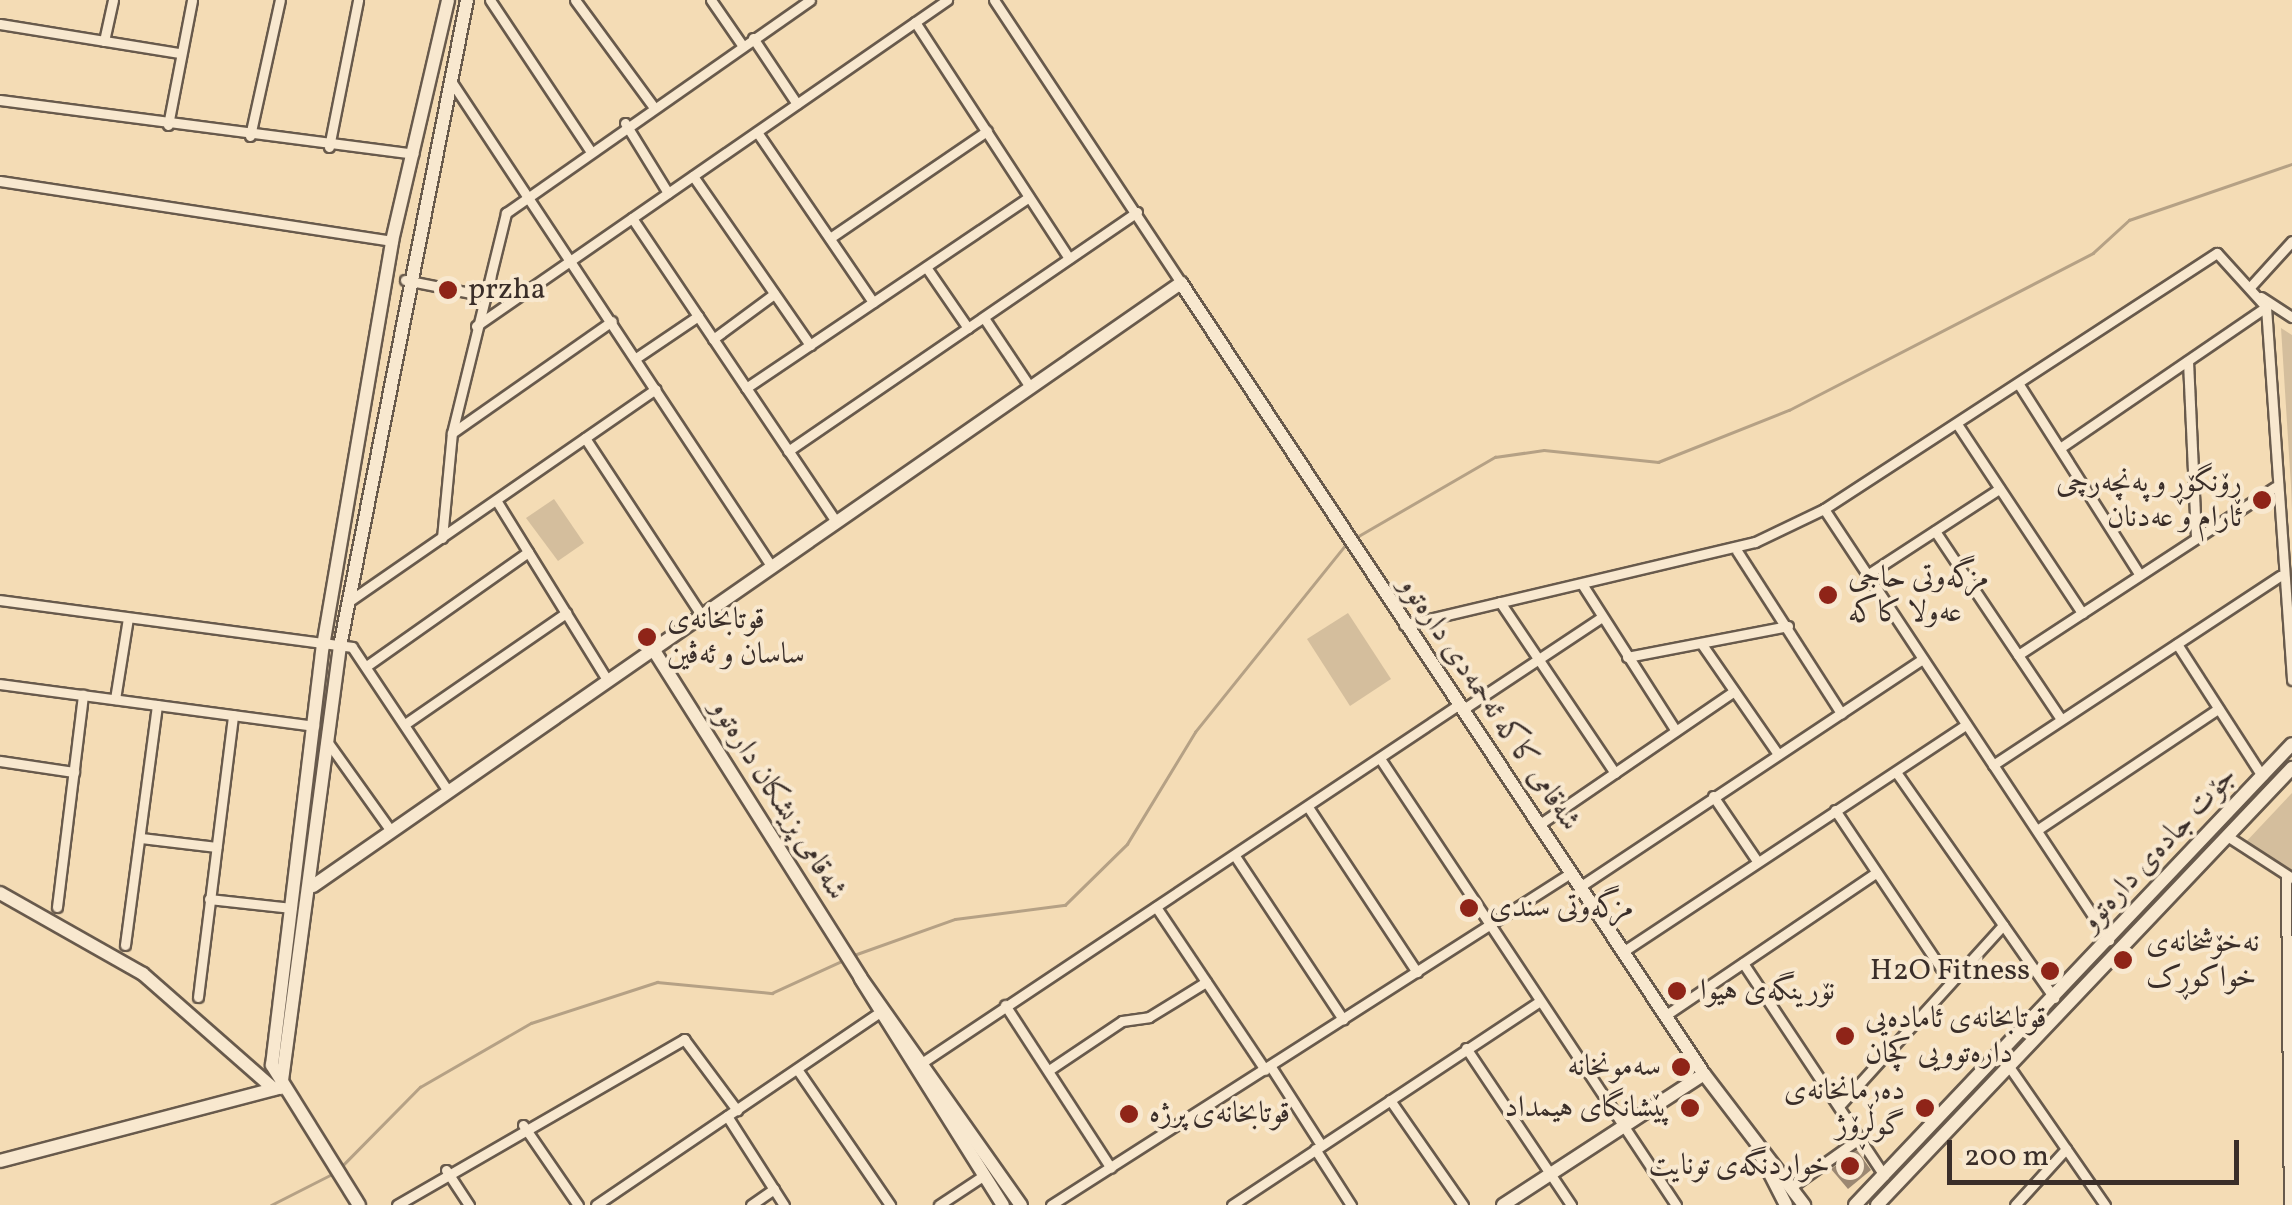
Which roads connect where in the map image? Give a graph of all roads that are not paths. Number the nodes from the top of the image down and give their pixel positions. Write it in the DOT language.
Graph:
graph roads {
  1 [pos="114,0"];
  2 [pos="192,0"];
  3 [pos="280,0"];
  4 [pos="358,0"];
  5 [pos="448,0"];
  6 [pos="466,0"];
  7 [pos="490,0"];
  8 [pos="575,0"];
  9 [pos="711,0"];
  10 [pos="947,0"];
  11 [pos="994,0"];
  12 [pos="806,1"];
  13 [pos="916,22"];
  14 [pos="0,24"];
  15 [pos="753,38"];
  16 [pos="104,41"];
  17 [pos="742,46"];
  18 [pos="180,54"];
  19 [pos="450,79"];
  20 [pos="0,100"];
  21 [pos="797,104"];
  22 [pos="652,105"];
  23 [pos="625,123"];
  24 [pos="168,125"];
  25 [pos="987,131"];
  26 [pos="757,132"];
  27 [pos="250,136"];
  28 [pos="329,146"];
  29 [pos="588,149"];
  30 [pos="412,154"];
  31 [pos="694,176"];
  32 [pos="0,181"];
  33 [pos="668,193"];
  34 [pos="526,196"];
  35 [pos="1030,197"];
  36 [pos="1137,212"];
  37 [pos="632,218"];
  38 [pos="830,238"];
  39 [pos="392,241"];
  40 [pos="2292,241"];
  41 [pos="1069,258"];
  42 [pos="572,260"];
  43 [pos="926,267"];
  44 [pos="405,280"];
  45 [pos="1182,282"];
  46 [pos="2251,286"];
  47 [pos="774,294"];
  48 [pos="482,295"];
  49 [pos="2258,296"];
  50 [pos="873,302"];
  51 [pos="2266,308"];
  52 [pos="698,316"];
  53 [pos="2292,317"];
  54 [pos="984,318"];
  55 [pos="612,321"];
  56 [pos="476,326"];
  57 [pos="968,328"];
  58 [pos="713,339"];
  59 [pos="810,344"];
  60 [pos="636,358"];
  61 [pos="2188,361"];
  62 [pos="2018,383"];
  63 [pos="746,388"];
  64 [pos="1030,388"];
  65 [pos="656,389"];
  66 [pos="1957,424"];
  67 [pos="452,433"];
  68 [pos="585,438"];
  69 [pos="2060,448"];
  70 [pos="788,450"];
  71 [pos="2275,487"];
  72 [pos="1999,488"];
  73 [pos="496,500"];
  74 [pos="1824,510"];
  75 [pos="836,522"];
  76 [pos="1935,531"];
  77 [pos="2196,537"];
  78 [pos="442,538"];
  79 [pos="1737,550"];
  80 [pos="528,552"];
  81 [pos="772,567"];
  82 [pos="2138,574"];
  83 [pos="1867,575"];
  84 [pos="2280,576"];
  85 [pos="1582,584"];
  86 [pos="0,600"];
  87 [pos="348,602"];
  88 [pos="1500,602"];
  89 [pos="2082,613"];
  90 [pos="566,614"];
  91 [pos="702,616"];
  92 [pos="1602,617"];
  93 [pos="128,618"];
  94 [pos="1404,624"];
  95 [pos="1788,626"];
  96 [pos="1702,643"];
  97 [pos="2176,644"];
  98 [pos="323,646"];
  99 [pos="340,646"];
  100 [pos="653,649"];
  101 [pos="2018,655"];
  102 [pos="1627,657"];
  103 [pos="1923,659"];
  104 [pos="1538,660"];
  105 [pos="368,665"];
  106 [pos="2292,680"];
  107 [pos="608,681"];
  108 [pos="0,684"];
  109 [pos="1734,691"];
  110 [pos="83,695"];
  111 [pos="115,699"];
  112 [pos="157,705"];
  113 [pos="1460,707"];
  114 [pos="2218,709"];
  115 [pos="1841,713"];
  116 [pos="234,715"];
  117 [pos="2061,720"];
  118 [pos="406,724"];
  119 [pos="1966,725"];
  120 [pos="314,726"];
  121 [pos="1676,731"];
  122 [pos="329,744"];
  123 [pos="2292,744"];
  124 [pos="1778,754"];
  125 [pos="1381,760"];
  126 [pos="0,762"];
  127 [pos="1993,765"];
  128 [pos="2292,768"];
  129 [pos="74,772"];
  130 [pos="1896,772"];
  131 [pos="1615,773"];
  132 [pos="2262,776"];
  133 [pos="448,791"];
  134 [pos="1714,796"];
  135 [pos="1308,807"];
  136 [pos="1835,810"];
  137 [pos="1540,824"];
  138 [pos="2037,830"];
  139 [pos="391,832"];
  140 [pos="2227,836"];
  141 [pos="141,838"];
  142 [pos="216,847"];
  143 [pos="1234,856"];
  144 [pos="1757,861"];
  145 [pos="1572,872"];
  146 [pos="1876,873"];
  147 [pos="2289,878"];
  148 [pos="313,886"];
  149 [pos="1581,886"];
  150 [pos="0,894"];
  151 [pos="209,899"];
  152 [pos="57,908"];
  153 [pos="292,908"];
  154 [pos="1156,908"];
  155 [pos="1489,925"];
  156 [pos="2002,925"];
  157 [pos="2109,940"];
  158 [pos="125,945"];
  159 [pos="1624,951"];
  160 [pos="1743,962"];
  161 [pos="1418,972"];
  162 [pos="1206,982"];
  163 [pos="1950,982"];
  164 [pos="870,992"];
  165 [pos="198,996"];
  166 [pos="2054,998"];
  167 [pos="1540,1001"];
  168 [pos="1004,1005"];
  169 [pos="876,1015"];
  170 [pos="1666,1015"];
  171 [pos="1343,1019"];
  172 [pos="1466,1048"];
  173 [pos="926,1060"];
  174 [pos="2289,1065"];
  175 [pos="1268,1068"];
  176 [pos="2010,1068"];
  177 [pos="797,1069"];
  178 [pos="1048,1070"];
  179 [pos="1704,1074"];
  180 [pos="277,1088"];
  181 [pos="1390,1100"];
  182 [pos="1840,1105"];
  183 [pos="738,1110"];
  184 [pos="727,1116"];
  185 [pos="1623,1124"];
  186 [pos="523,1126"];
  187 [pos="1860,1138"];
  188 [pos="1318,1147"];
  189 [pos="2066,1149"];
  190 [pos="0,1160"];
  191 [pos="1111,1168"];
  192 [pos="446,1170"];
  193 [pos="1884,1175"];
  194 [pos="984,1176"];
  195 [pos="1551,1176"];
  196 [pos="774,1189"];
  197 [pos="1797,1200"];
  198 [pos="1237,1204"];
  199 [pos="1855,1204"];
  200 [pos="359,1205"];
  201 [pos="397,1205"];
  202 [pos="469,1205"];
  203 [pos="578,1205"];
  204 [pos="596,1205"];
  205 [pos="751,1205"];
  206 [pos="784,1205"];
  207 [pos="890,1205"];
  208 [pos="939,1205"];
  209 [pos="1003,1205"];
  210 [pos="1021,1205"];
  211 [pos="1051,1205"];
  212 [pos="1351,1205"];
  213 [pos="1463,1205"];
  214 [pos="1503,1205"];
  215 [pos="1571,1205"];
  216 [pos="1676,1205"];
  217 [pos="1878,1205"];
  218 [pos="2015,1205"];
  219 [pos="2105,1205"];
  220 [pos="2289,1205"];
  1 -- 16 [label="street"];
  2 -- 18 [label="street"];
  3 -- 27 [label="street"];
  4 -- 28 [label="street"];
  5 -- 30 [label="street"];
  6 -- 19 [label="street"];
  7 -- 29 [label="street"];
  8 -- 22 [label="street"];
  9 -- 17 [label="street"];
  10 -- 13 [label="street"];
  11 -- 36 [label="street"];
  12 -- 15 [label="street"];
  13 -- 21 [label="street"];
  13 -- 25 [label="street"];
  14 -- 16 [label="street"];
  15 -- 17 [label="street"];
  15 -- 21 [label="street"];
  16 -- 18 [label="street"];
  17 -- 22 [label="street"];
  18 -- 24 [label="street"];
  19 -- 34 [label="street"];
  19 -- 44 [label="street"];
  20 -- 24 [label="street"];
  21 -- 26 [label="street"];
  22 -- 23 [label="street"];
  23 -- 29 [label="street"];
  23 -- 33 [label="street"];
  24 -- 27 [label="street"];
  25 -- 35 [label="street"];
  25 -- 38 [label="street"];
  26 -- 31 [label="street"];
  26 -- 38 [label="street"];
  27 -- 28 [label="street"];
  28 -- 30 [label="street"];
  29 -- 34 [label="street"];
  30 -- 39 [label="street"];
  31 -- 33 [label="street"];
  31 -- 47 [label="street"];
  32 -- 39 [label="street"];
  33 -- 37 [label="street"];
  34 -- 42 [label="street"];
  34 -- 48 [label="street"];
  35 -- 41 [label="street"];
  35 -- 43 [label="street"];
  36 -- 41 [label="street"];
  36 -- 45 [label="street"];
  37 -- 42 [label="street"];
  37 -- 52 [label="street"];
  38 -- 50 [label="street"];
  39 -- 98 [label="street"];
  40 -- 46 [label="street"];
  41 -- 54 [label="street"];
  42 -- 55 [label="street"];
  42 -- 56 [label="street"];
  43 -- 50 [label="street"];
  43 -- 57 [label="street"];
  44 -- 48 [label="street"];
  44 -- 87 [label="street"];
  45 -- 64 [label="street"];
  45 -- 94 [label="street, شەقامی کاکە ئەحمەدی دارەتوو"];
  46 -- 49 [label="street"];
  46 -- 62 [label="street"];
  47 -- 58 [label="street"];
  47 -- 59 [label="street"];
  48 -- 56 [label="street"];
  49 -- 51 [label="street"];
  49 -- 53 [label="street"];
  50 -- 59 [label="street"];
  51 -- 61 [label="street"];
  51 -- 71 [label="street"];
  52 -- 58 [label="street"];
  52 -- 60 [label="street"];
  54 -- 57 [label="street"];
  54 -- 64 [label="street"];
  55 -- 60 [label="street"];
  55 -- 67 [label="street"];
  56 -- 67 [label="street"];
  57 -- 70 [label="street"];
  58 -- 63 [label="street"];
  59 -- 63 [label="street"];
  60 -- 65 [label="street"];
  61 -- 69 [label="street"];
  61 -- 77 [label="street"];
  62 -- 66 [label="street"];
  62 -- 69 [label="street"];
  63 -- 70 [label="street"];
  64 -- 75 [label="street"];
  65 -- 68 [label="street"];
  65 -- 81 [label="street"];
  66 -- 72 [label="street"];
  66 -- 74 [label="street"];
  67 -- 78 [label="street"];
  68 -- 73 [label="street"];
  68 -- 91 [label="street"];
  69 -- 82 [label="street"];
  70 -- 75 [label="street"];
  71 -- 77 [label="street"];
  71 -- 84 [label="street"];
  72 -- 76 [label="street"];
  72 -- 89 [label="street"];
  73 -- 78 [label="street"];
  73 -- 80 [label="street"];
  74 -- 79 [label="street"];
  74 -- 83 [label="street"];
  75 -- 81 [label="street"];
  76 -- 83 [label="street"];
  76 -- 101 [label="street"];
  77 -- 82 [label="street"];
  78 -- 87 [label="street"];
  79 -- 85 [label="street"];
  79 -- 95 [label="street"];
  80 -- 90 [label="street"];
  80 -- 105 [label="street"];
  81 -- 91 [label="street"];
  82 -- 89 [label="street"];
  83 -- 103 [label="street"];
  84 -- 97 [label="street"];
  84 -- 106 [label="street"];
  85 -- 88 [label="street"];
  85 -- 92 [label="street"];
  86 -- 93 [label="street"];
  87 -- 99 [label="street"];
  88 -- 94 [label="street"];
  88 -- 104 [label="street"];
  89 -- 101 [label="street"];
  90 -- 107 [label="street"];
  90 -- 118 [label="street"];
  91 -- 100 [label="street"];
  92 -- 102 [label="street"];
  92 -- 104 [label="street"];
  93 -- 98 [label="street"];
  93 -- 111 [label="street"];
  94 -- 113 [label="street, شەقامی کاکە ئەحمەدی دارەتوو"];
  95 -- 96 [label="street"];
  95 -- 115 [label="street"];
  96 -- 102 [label="street"];
  96 -- 109 [label="street"];
  97 -- 114 [label="street"];
  97 -- 117 [label="street"];
  98 -- 99 [label="street"];
  98 -- 120 [label="street"];
  99 -- 105 [label="street"];
  99 -- 122 [label="street"];
  100 -- 107 [label="street"];
  100 -- 164 [label="street, شەقامی پزیشکان دارەتوو"];
  101 -- 117 [label="street"];
  102 -- 121 [label="street"];
  103 -- 115 [label="street"];
  103 -- 119 [label="street"];
  104 -- 113 [label="street"];
  104 -- 131 [label="street"];
  105 -- 118 [label="street"];
  107 -- 133 [label="street"];
  108 -- 110 [label="street"];
  109 -- 121 [label="street"];
  109 -- 124 [label="street"];
  110 -- 111 [label="street"];
  110 -- 129 [label="street"];
  111 -- 112 [label="street"];
  112 -- 116 [label="street"];
  112 -- 141 [label="street"];
  113 -- 125 [label="street"];
  113 -- 137 [label="street, شەقامی کاکە ئەحمەدی دارەتوو"];
  114 -- 132 [label="street"];
  114 -- 138 [label="street"];
  115 -- 124 [label="street"];
  116 -- 120 [label="street"];
  116 -- 142 [label="street"];
  117 -- 127 [label="street"];
  118 -- 133 [label="street"];
  119 -- 127 [label="street"];
  119 -- 130 [label="street"];
  120 -- 153 [label="street"];
  121 -- 131 [label="street"];
  122 -- 139 [label="street"];
  122 -- 148 [label="street"];
  123 -- 132 [label="street, جۆت جادەی دارەتوو"];
  124 -- 134 [label="street"];
  125 -- 135 [label="street"];
  125 -- 155 [label="street"];
  126 -- 129 [label="street"];
  127 -- 138 [label="street"];
  128 -- 140 [label="street, جۆت جادەی دارەتوو"];
  129 -- 152 [label="street"];
  130 -- 136 [label="street"];
  130 -- 156 [label="street"];
  131 -- 137 [label="street"];
  132 -- 157 [label="street, جۆت جادەی دارەتوو"];
  133 -- 139 [label="street"];
  134 -- 144 [label="street"];
  134 -- 149 [label="street"];
  135 -- 143 [label="street"];
  135 -- 161 [label="street"];
  136 -- 144 [label="street"];
  136 -- 146 [label="street"];
  137 -- 145 [label="street, شەقامی کاکە ئەحمەدی دارەتوو"];
  138 -- 157 [label="street"];
  139 -- 148 [label="street"];
  140 -- 147 [label="street"];
  140 -- 176 [label="street, جۆت جادەی دارەتوو"];
  141 -- 142 [label="street"];
  141 -- 158 [label="street"];
  142 -- 151 [label="street"];
  143 -- 154 [label="street"];
  143 -- 171 [label="street"];
  144 -- 159 [label="street"];
  145 -- 149 [label="street, شەقامی کاکە ئەحمەدی دارەتوو"];
  145 -- 155 [label="street"];
  146 -- 160 [label="street"];
  146 -- 163 [label="street"];
  147 -- 174 [label="street"];
  148 -- 180 [label="street"];
  149 -- 159 [label="street, شەقامی کاکە ئەحمەدی دارەتوو"];
  150 -- 180 [label="street"];
  151 -- 153 [label="street"];
  151 -- 165 [label="street"];
  153 -- 180 [label="street"];
  154 -- 162 [label="street"];
  154 -- 168 [label="street"];
  155 -- 161 [label="street"];
  155 -- 167 [label="street"];
  156 -- 163 [label="street"];
  156 -- 166 [label="street"];
  157 -- 166 [label="street, جۆت جادەی دارەتوو"];
  159 -- 170 [label="street, شەقامی کاکە ئەحمەدی دارەتوو"];
  160 -- 170 [label="street"];
  160 -- 182 [label="street"];
  161 -- 171 [label="street"];
  162 -- 175 [label="street"];
  162 -- 178 [label="street"];
  163 -- 182 [label="street"];
  164 -- 169 [label="street, شەقامی پزیشکان دارەتوو"];
  164 -- 173 [label="street, شەقامی پزیشکان دارەتوو"];
  166 -- 193 [label="street, جۆت جادەی دارەتوو"];
  167 -- 172 [label="street"];
  167 -- 185 [label="street"];
  168 -- 173 [label="street"];
  168 -- 178 [label="street"];
  169 -- 177 [label="street"];
  169 -- 194 [label="street, شەقامی پزیشکان دارەتوو"];
  170 -- 179 [label="street, شەقامی کاکە ئەحمەدی دارەتوو"];
  171 -- 175 [label="street"];
  172 -- 181 [label="street"];
  172 -- 195 [label="street"];
  173 -- 210 [label="street, شەقامی پزیشکان دارەتوو"];
  174 -- 220 [label="street"];
  175 -- 188 [label="street"];
  175 -- 191 [label="street"];
  176 -- 189 [label="street"];
  176 -- 217 [label="street, جۆت جادەی دارەتوو"];
  177 -- 183 [label="street"];
  177 -- 207 [label="street"];
  178 -- 191 [label="street"];
  179 -- 185 [label="street"];
  179 -- 197 [label="street, شەقامی کاکە ئەحمەدی دارەتوو"];
  180 -- 190 [label="street"];
  180 -- 200 [label="street"];
  181 -- 188 [label="street"];
  181 -- 213 [label="street"];
  182 -- 187 [label="street"];
  183 -- 184 [label="street"];
  183 -- 186 [label="street"];
  184 -- 196 [label="street"];
  184 -- 204 [label="street"];
  185 -- 195 [label="street"];
  185 -- 216 [label="street"];
  186 -- 192 [label="street"];
  186 -- 203 [label="street"];
  187 -- 193 [label="street"];
  187 -- 197 [label="street"];
  188 -- 198 [label="street"];
  188 -- 212 [label="street"];
  189 -- 218 [label="street"];
  189 -- 219 [label="street"];
  191 -- 211 [label="street"];
  192 -- 201 [label="street"];
  192 -- 202 [label="street"];
  193 -- 199 [label="street, جۆت جادەی دارەتوو"];
  194 -- 208 [label="street"];
  194 -- 209 [label="street, شەقامی پزیشکان دارەتوو"];
  195 -- 214 [label="street"];
  195 -- 215 [label="street"];
  196 -- 205 [label="street"];
  196 -- 206 [label="street"];
}
